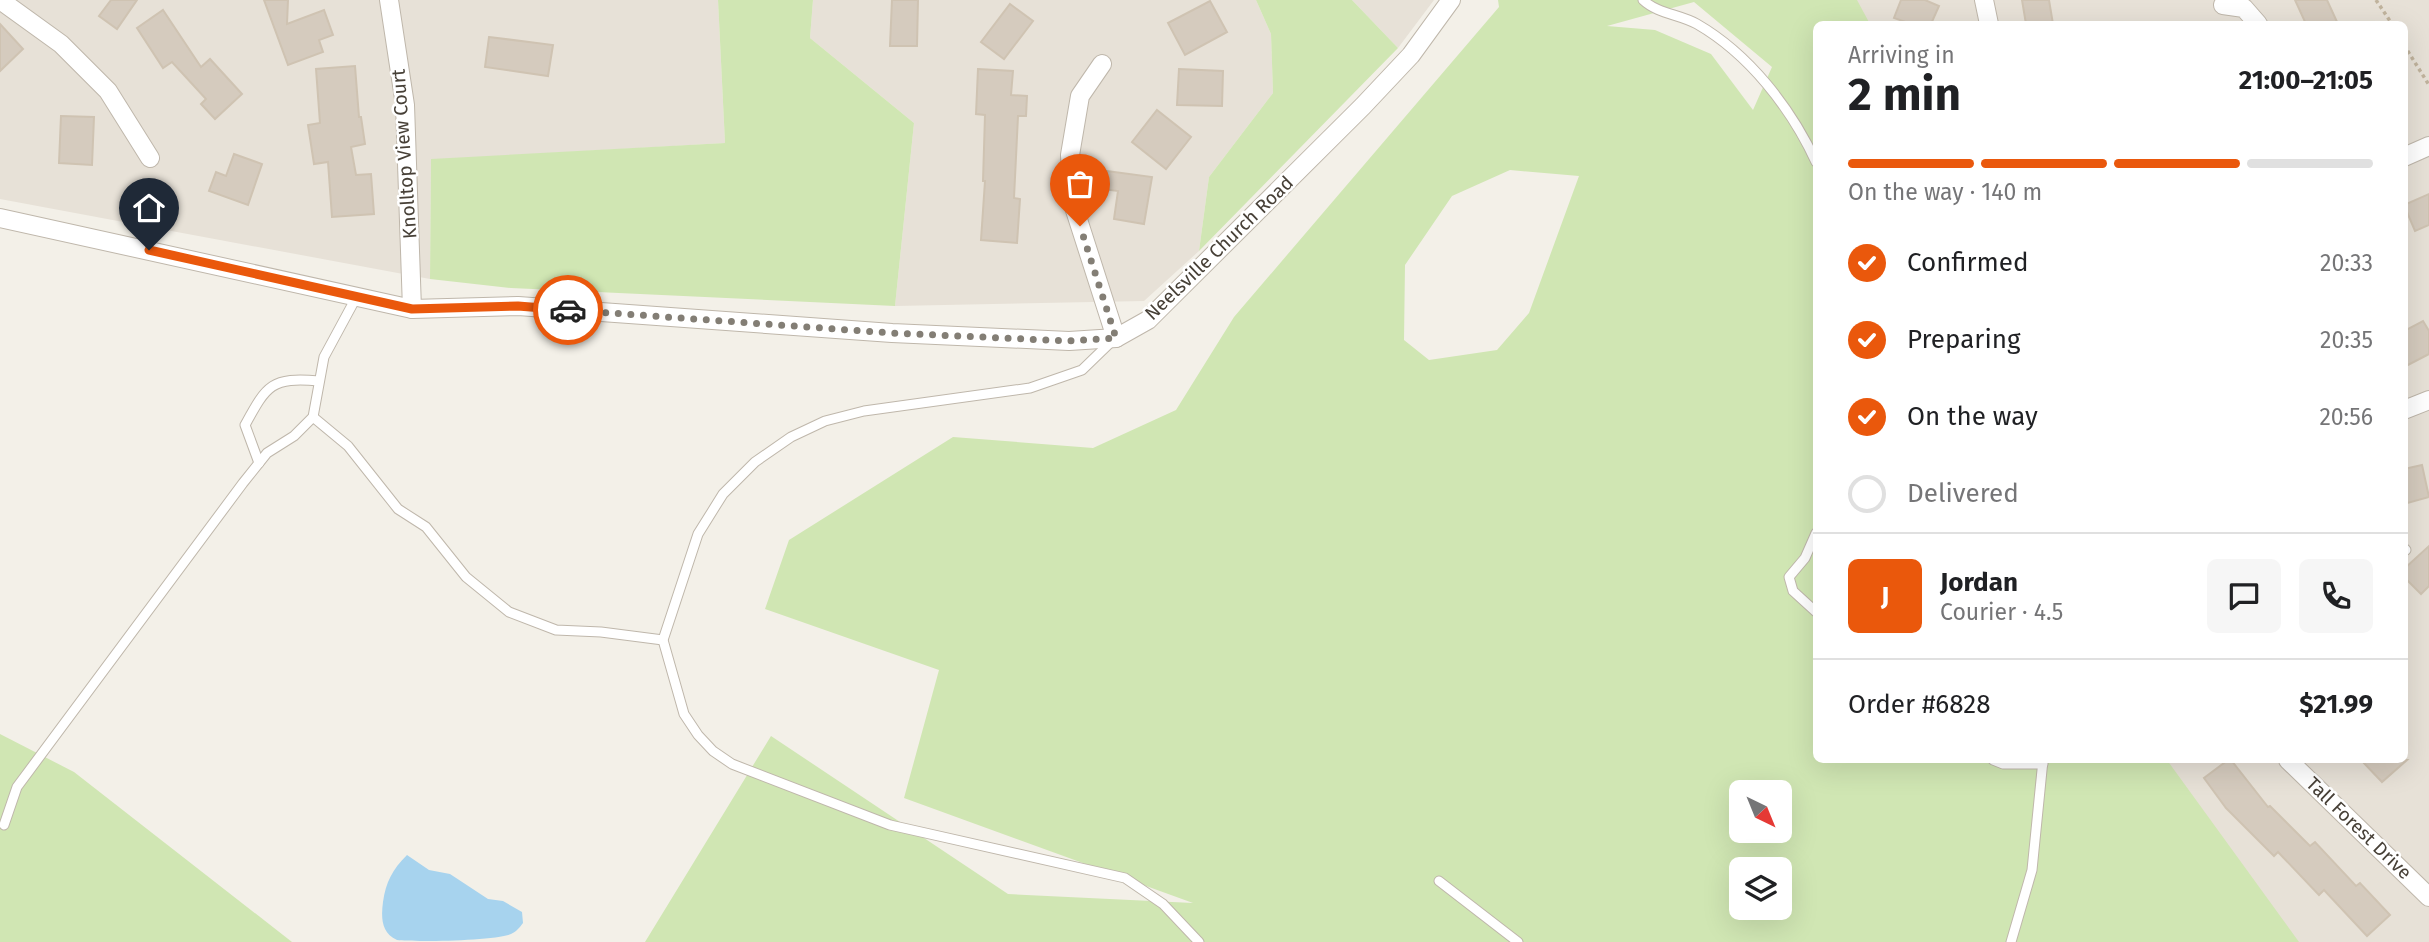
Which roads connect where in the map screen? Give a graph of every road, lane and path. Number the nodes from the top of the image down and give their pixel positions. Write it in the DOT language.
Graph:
graph roads {
  1 [pos="0,0"];
  2 [pos="389,0"];
  3 [pos="1451,0"];
  4 [pos="1643,0"];
  5 [pos="1984,0"];
  6 [pos="2376,0"];
  7 [pos="2222,5"];
  8 [pos="1988,21"];
  9 [pos="2255,21"];
  10 [pos="2390,21"];
  11 [pos="2408,51"];
  12 [pos="1102,64"];
  13 [pos="2429,85"];
  14 [pos="2429,146"];
  15 [pos="1813,155"];
  16 [pos="2408,155"];
  17 [pos="150,158"];
  18 [pos="0,218"];
  19 [pos="357,296"];
  20 [pos="412,309"];
  21 [pos="1116,338"];
  22 [pos="319,381"];
  23 [pos="2429,400"];
  24 [pos="2408,408"];
  25 [pos="313,417"];
  26 [pos="259,463"];
  27 [pos="1813,540"];
  28 [pos="1813,609"];
  29 [pos="663,640"];
  30 [pos="2000,763"];
  31 [pos="2023,763"];
  32 [pos="2043,763"];
  33 [pos="2291,763"];
  34 [pos="4,825"];
  35 [pos="1439,881"];
  36 [pos="2429,897"];
  37 [pos="1199,942"];
  38 [pos="1518,942"];
  39 [pos="2011,942"];
  1 -- 17 [label="street"];
  2 -- 20 [label="street, Knolltop View Court"];
  3 -- 21 [label="street, Neelsville Church Road"];
  4 -- 15 [label="lane"];
  5 -- 8 [label="street"];
  6 -- 10 [label="path"];
  7 -- 9 [label="street"];
  11 -- 13 [label="path"];
  12 -- 21 [label="street"];
  14 -- 16 [label="street"];
  18 -- 19 [label="street, Neelsville Church Road"];
  19 -- 20 [label="street, Neelsville Church Road"];
  19 -- 22 [label="lane"];
  20 -- 21 [label="street, Neelsville Church Road"];
  21 -- 29 [label="lane"];
  22 -- 25 [label="lane"];
  22 -- 26 [label="lane"];
  23 -- 24 [label="street"];
  25 -- 26 [label="lane"];
  25 -- 29 [label="lane"];
  26 -- 34 [label="lane"];
  27 -- 28 [label="lane"];
  29 -- 37 [label="lane"];
  30 -- 31 [label="lane"];
  32 -- 39 [label="lane"];
  33 -- 36 [label="street, Tall Forest Drive"];
  35 -- 38 [label="lane"];
}
